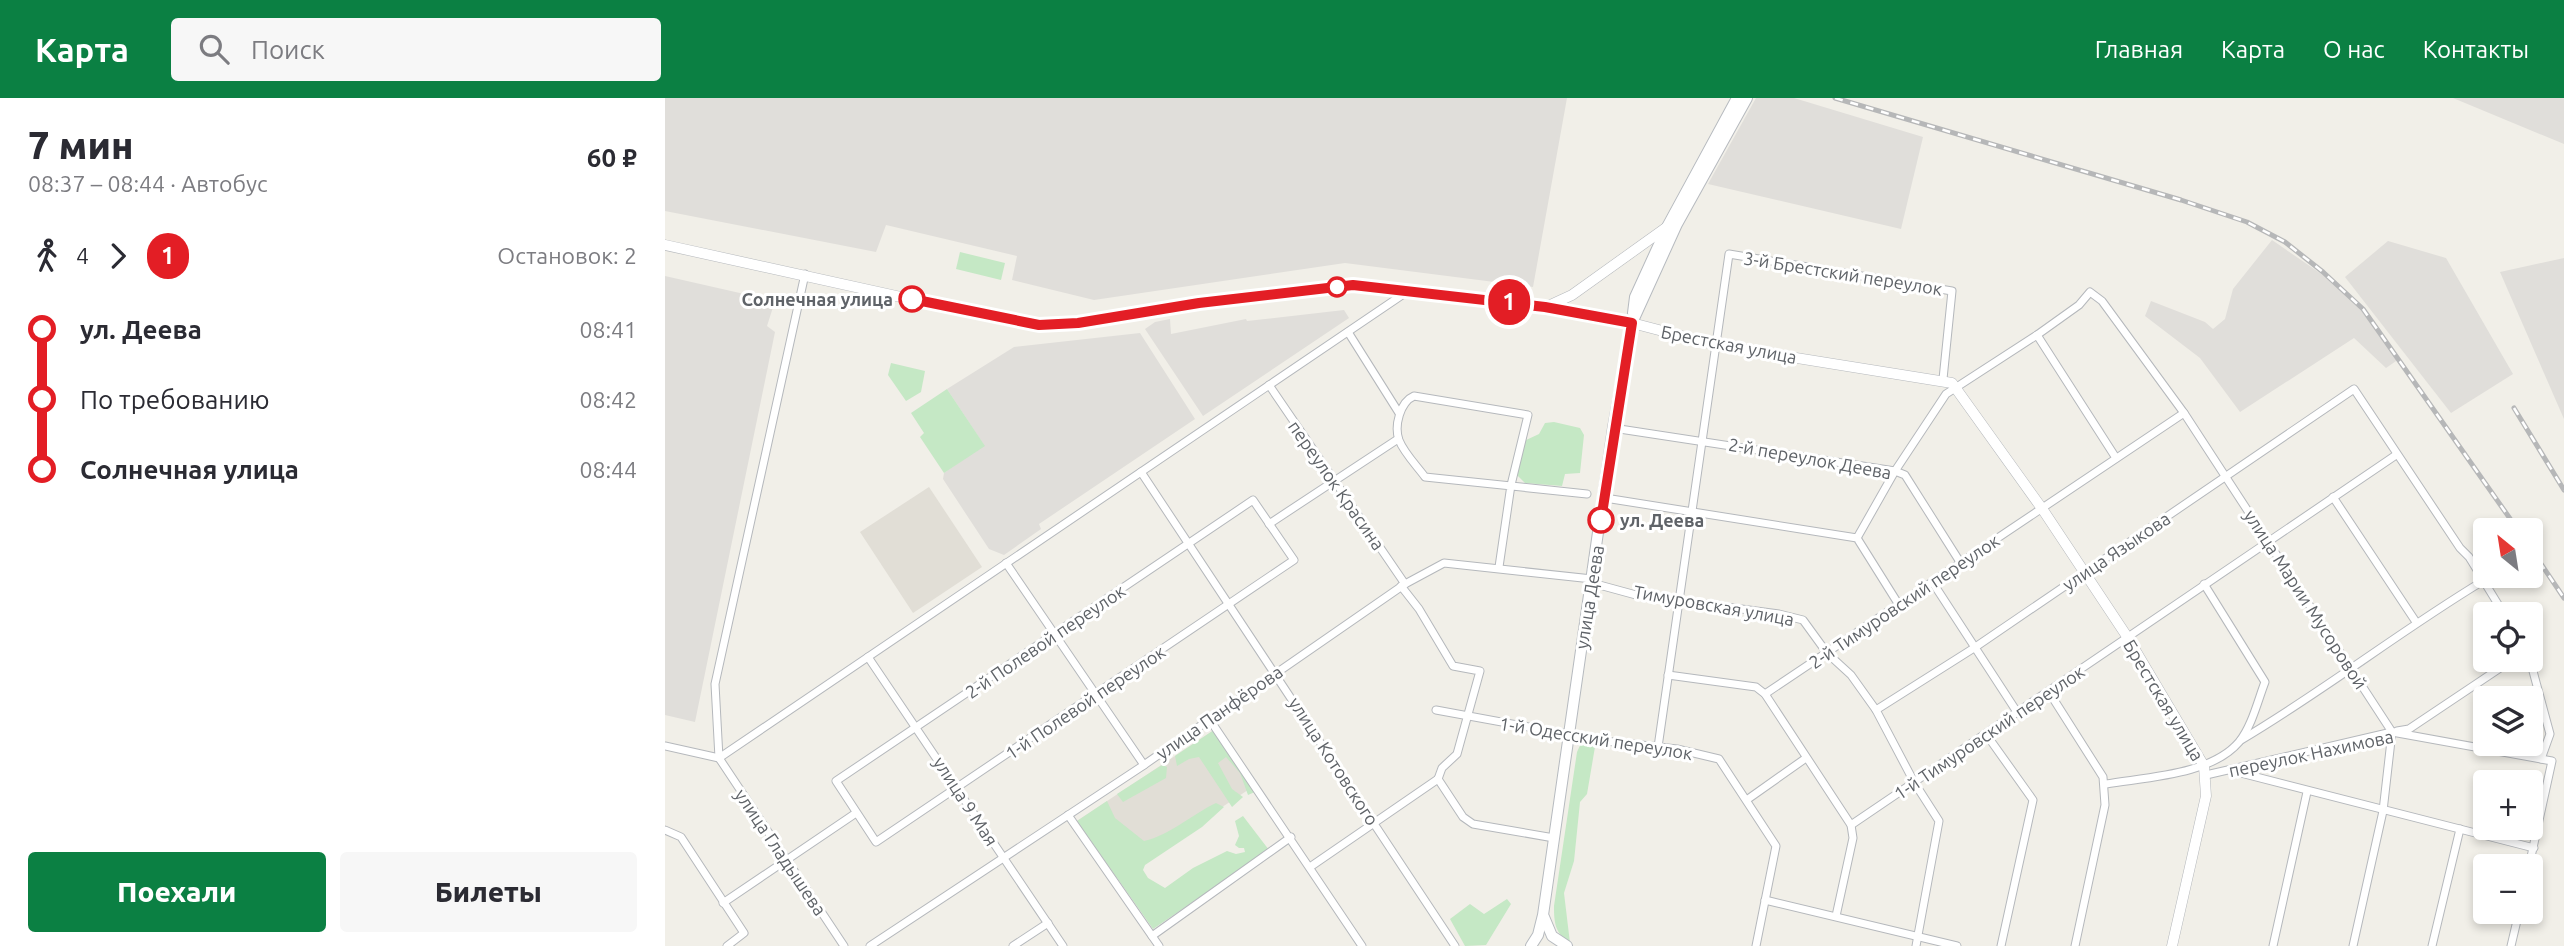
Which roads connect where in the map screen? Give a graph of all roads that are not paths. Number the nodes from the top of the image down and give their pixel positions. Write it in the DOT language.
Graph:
graph roads {
  1 [pos="1737,98"];
  2 [pos="1747,98"];
  3 [pos="1667,227"];
  4 [pos="665,245"];
  5 [pos="805,274"];
  6 [pos="1410,290"];
  7 [pos="1545,307"];
  8 [pos="1632,323"];
  9 [pos="1348,332"];
  10 [pos="2037,335"];
  11 [pos="1716,345"];
  12 [pos="1943,379"];
  13 [pos="1269,385"];
  14 [pos="1955,386"];
  15 [pos="1399,413"];
  16 [pos="2184,413"];
  17 [pos="1613,428"];
  18 [pos="1398,439"];
  19 [pos="1702,440"];
  20 [pos="2396,455"];
  21 [pos="2116,458"];
  22 [pos="1895,471"];
  23 [pos="1141,472"];
  24 [pos="2226,476"];
  25 [pos="1334,483"];
  26 [pos="1511,485"];
  27 [pos="1587,494"];
  28 [pos="2333,497"];
  29 [pos="1605,498"];
  30 [pos="2043,510"];
  31 [pos="1691,511"];
  32 [pos="1269,524"];
  33 [pos="1857,538"];
  34 [pos="2268,540"];
  35 [pos="1189,544"];
  36 [pos="1960,562"];
  37 [pos="2473,563"];
  38 [pos="1006,564"];
  39 [pos="1499,567"];
  40 [pos="2085,573"];
  41 [pos="1592,581"];
  42 [pos="1933,583"];
  43 [pos="2204,584"];
  44 [pos="1403,585"];
  45 [pos="2473,587"];
  46 [pos="1677,602"];
  47 [pos="1230,604"];
  48 [pos="1899,605"];
  49 [pos="2416,622"];
  50 [pos="1055,633"];
  51 [pos="2128,638"];
  52 [pos="1974,648"];
  53 [pos="1827,653"];
  54 [pos="868,657"];
  55 [pos="2351,669"];
  56 [pos="1275,672"];
  57 [pos="2494,672"];
  58 [pos="2533,672"];
  59 [pos="1668,675"];
  60 [pos="2049,692"];
  61 [pos="1096,694"];
  62 [pos="1765,694"];
  63 [pos="1436,710"];
  64 [pos="1876,710"];
  65 [pos="2017,712"];
  66 [pos="1469,717"];
  67 [pos="1210,720"];
  68 [pos="916,727"];
  69 [pos="2392,732"];
  70 [pos="1569,733"];
  71 [pos="1986,734"];
  72 [pos="2239,741"];
  73 [pos="665,746"];
  74 [pos="1658,747"];
  75 [pos="719,758"];
  76 [pos="1806,758"];
  77 [pos="2541,759"];
  78 [pos="1144,765"];
  79 [pos="2229,769"];
  80 [pos="2205,770"];
  81 [pos="1438,779"];
  82 [pos="1914,782"];
  83 [pos="2106,784"];
  84 [pos="958,787"];
  85 [pos="2307,792"];
  86 [pos="1748,799"];
  87 [pos="2383,811"];
  88 [pos="856,813"];
  89 [pos="1068,815"];
  90 [pos="1374,822"];
  91 [pos="1851,825"];
  92 [pos="2460,829"];
  93 [pos="665,830"];
  94 [pos="1291,837"];
  95 [pos="1554,838"];
  96 [pos="2534,848"];
  97 [pos="2532,854"];
  98 [pos="1003,857"];
  99 [pos="786,860"];
  100 [pos="1310,867"];
  101 [pos="1765,900"];
  102 [pos="723,903"];
  103 [pos="1543,915"];
  104 [pos="1836,916"];
  105 [pos="1048,923"];
  106 [pos="2516,924"];
  107 [pos="1152,936"];
  108 [pos="1917,942"];
  109 [pos="727,946"];
  110 [pos="844,946"];
  111 [pos="870,946"];
  112 [pos="1013,946"];
  113 [pos="1063,946"];
  114 [pos="1159,946"];
  115 [pos="1362,946"];
  116 [pos="1455,946"];
  117 [pos="1531,946"];
  118 [pos="1567,946"];
  119 [pos="1756,946"];
  120 [pos="1957,946"];
  121 [pos="2001,946"];
  122 [pos="2075,946"];
  123 [pos="2172,946"];
  124 [pos="2273,946"];
  125 [pos="2353,946"];
  126 [pos="2432,946"];
  127 [pos="2511,946"];
  1 -- 3 [label="main road"];
  2 -- 8 [label="main road, улица Деева"];
  3 -- 7 [label="street"];
  3 -- 8 [label="main road"];
  4 -- 5 [label="street, Брестская улица"];
  5 -- 6 [label="street, Брестская улица"];
  5 -- 75 [label="street"];
  6 -- 7 [label="street, Брестская улица"];
  6 -- 9 [label="street"];
  7 -- 8 [label="street, Брестская улица"];
  8 -- 11 [label="street, Брестская улица"];
  8 -- 17 [label="main road, улица Деева"];
  9 -- 13 [label="street"];
  9 -- 15 [label="street"];
  10 -- 14 [label="street"];
  10 -- 16 [label="street, улица Марии Мусоровой"];
  10 -- 21 [label="street"];
  11 -- 12 [label="street, Брестская улица"];
  11 -- 12 [label="street, 3-й Брестский переулок"];
  11 -- 19 [label="street"];
  12 -- 14 [label="street, Брестская улица"];
  13 -- 23 [label="street"];
  13 -- 25 [label="street, переулок Красина"];
  14 -- 22 [label="street"];
  14 -- 30 [label="street, Брестская улица"];
  15 -- 18 [label="street"];
  15 -- 26 [label="street"];
  16 -- 21 [label="street, 2-й Тимуровский переулок"];
  16 -- 24 [label="street, улица Марии Мусоровой"];
  17 -- 19 [label="street, 2-й переулок Деева"];
  17 -- 29 [label="main road, улица Деева"];
  18 -- 25 [label="street"];
  18 -- 26 [label="street"];
  19 -- 22 [label="street, 2-й переулок Деева"];
  19 -- 31 [label="street"];
  20 -- 24 [label="street, улица Языкова"];
  20 -- 28 [label="street, 1-й Тимуровский переулок"];
  20 -- 37 [label="street"];
  21 -- 30 [label="street, 2-й Тимуровский переулок"];
  22 -- 33 [label="street"];
  22 -- 36 [label="street, 2-й переулок Деева"];
  23 -- 35 [label="street, улица Котовского"];
  23 -- 38 [label="street"];
  24 -- 34 [label="street, улица Марии Мусоровой"];
  24 -- 40 [label="street, улица Языкова"];
  25 -- 32 [label="street"];
  25 -- 44 [label="street, переулок Красина"];
  26 -- 27 [label="street"];
  26 -- 39 [label="street"];
  28 -- 34 [label="street, 1-й Тимуровский переулок"];
  28 -- 49 [label="street"];
  29 -- 31 [label="street"];
  29 -- 41 [label="main road, улица Деева"];
  30 -- 36 [label="street, 2-й Тимуровский переулок"];
  30 -- 40 [label="street, Брестская улица"];
  31 -- 33 [label="street"];
  31 -- 46 [label="street"];
  32 -- 35 [label="street, 2-й Полевой переулок"];
  32 -- 47 [label="street, 1-й Полевой переулок"];
  33 -- 48 [label="street"];
  34 -- 43 [label="street, 1-й Тимуровский переулок"];
  34 -- 55 [label="street, улица Марии Мусоровой"];
  35 -- 47 [label="street, улица Котовского"];
  35 -- 50 [label="street, 2-й Полевой переулок"];
  36 -- 42 [label="street, 2-й Тимуровский переулок"];
  38 -- 50 [label="street"];
  38 -- 54 [label="street"];
  39 -- 41 [label="street, улица Панфёрова"];
  39 -- 44 [label="street, улица Панфёрова"];
  40 -- 51 [label="street, Брестская улица"];
  40 -- 52 [label="street, улица Языкова"];
  41 -- 46 [label="street, Тимуровская улица"];
  41 -- 70 [label="main road, улица Деева"];
  42 -- 48 [label="street, 2-й Тимуровский переулок"];
  42 -- 52 [label="street"];
  43 -- 51 [label="street, 1-й Тимуровский переулок"];
  43 -- 72 [label="street"];
  44 -- 56 [label="street, улица Панфёрова"];
  44 -- 66 [label="street, переулок Красина"];
  45 -- 49 [label="street"];
  46 -- 53 [label="street, Тимуровская улица"];
  46 -- 59 [label="street"];
  47 -- 56 [label="street, улица Котовского"];
  47 -- 61 [label="street, 1-й Полевой переулок"];
  48 -- 53 [label="street, 2-й Тимуровский переулок"];
  49 -- 55 [label="street"];
  50 -- 61 [label="street"];
  50 -- 68 [label="street, 2-й Полевой переулок"];
  51 -- 60 [label="street, 1-й Тимуровский переулок"];
  51 -- 80 [label="street, Брестская улица"];
  52 -- 64 [label="street, улица Языкова"];
  52 -- 65 [label="street"];
  53 -- 62 [label="street, 2-й Тимуровский переулок"];
  53 -- 64 [label="street, Тимуровская улица"];
  54 -- 68 [label="street, улица 9 Мая"];
  54 -- 75 [label="street"];
  55 -- 69 [label="street, улица Марии Мусоровой"];
  55 -- 72 [label="street"];
  56 -- 67 [label="street, улица Панфёрова"];
  56 -- 90 [label="street, улица Котовского"];
  57 -- 69 [label="street"];
  58 -- 77 [label="street"];
  59 -- 62 [label="street"];
  59 -- 74 [label="street"];
  60 -- 65 [label="street, 1-й Тимуровский переулок"];
  60 -- 83 [label="street"];
  61 -- 78 [label="street"];
  61 -- 84 [label="street, 1-й Полевой переулок"];
  62 -- 76 [label="street"];
  63 -- 66 [label="street, 1-й Одесский переулок"];
  64 -- 82 [label="street, Тимуровская улица"];
  65 -- 71 [label="street, 1-й Тимуровский переулок"];
  66 -- 70 [label="street, 1-й Одесский переулок"];
  66 -- 81 [label="street, переулок Красина"];
  67 -- 78 [label="street, улица Панфёрова"];
  67 -- 94 [label="street"];
  68 -- 84 [label="street, улица 9 Мая"];
  68 -- 88 [label="street, 2-й Полевой переулок"];
  69 -- 77 [label="street, переулок Нахимова"];
  69 -- 79 [label="street, переулок Нахимова"];
  69 -- 87 [label="street"];
  70 -- 74 [label="street, 1-й Одесский переулок"];
  70 -- 95 [label="main road, улица Деева"];
  71 -- 82 [label="street, 1-й Тимуровский переулок"];
  71 -- 121 [label="street"];
  72 -- 80 [label="street"];
  73 -- 75 [label="street"];
  74 -- 86 [label="street, 1-й Одесский переулок"];
  75 -- 99 [label="street, улица Гладышева"];
  76 -- 86 [label="street"];
  76 -- 91 [label="street"];
  77 -- 96 [label="street"];
  78 -- 89 [label="street, улица Панфёрова"];
  79 -- 80 [label="street, переулок Нахимова"];
  79 -- 85 [label="street"];
  80 -- 83 [label="street, переулок Нахимова"];
  80 -- 123 [label="street, Брестская улица"];
  81 -- 90 [label="street"];
  81 -- 95 [label="street"];
  82 -- 91 [label="street, 1-й Тимуровский переулок"];
  82 -- 108 [label="street, Тимуровская улица"];
  83 -- 122 [label="street"];
  84 -- 88 [label="street, 1-й Полевой переулок"];
  84 -- 98 [label="street, улица 9 Мая"];
  85 -- 87 [label="street"];
  85 -- 124 [label="street"];
  86 -- 101 [label="street, 1-й Одесский переулок"];
  87 -- 92 [label="street"];
  87 -- 125 [label="street"];
  88 -- 99 [label="street"];
  89 -- 98 [label="street, улица Панфёрова"];
  89 -- 107 [label="street"];
  90 -- 100 [label="street"];
  90 -- 116 [label="street, улица Котовского"];
  91 -- 104 [label="street"];
  92 -- 96 [label="street"];
  92 -- 126 [label="street"];
  93 -- 102 [label="street"];
  94 -- 100 [label="street"];
  94 -- 107 [label="street"];
  95 -- 103 [label="main road, улица Деева"];
  96 -- 97 [label="street"];
  98 -- 105 [label="street, улица 9 Мая"];
  98 -- 111 [label="street, улица Панфёрова"];
  99 -- 102 [label="street"];
  99 -- 110 [label="street, улица Гладышева"];
  100 -- 115 [label="street"];
  101 -- 104 [label="street"];
  101 -- 119 [label="street, 1-й Одесский переулок"];
  102 -- 109 [label="street"];
  103 -- 117 [label="main road, улица Деева"];
  103 -- 118 [label="main road"];
  104 -- 108 [label="street"];
  105 -- 112 [label="street"];
  105 -- 113 [label="street, улица 9 Мая"];
  106 -- 127 [label="street"];
  107 -- 114 [label="street"];
  108 -- 120 [label="street"];
}
